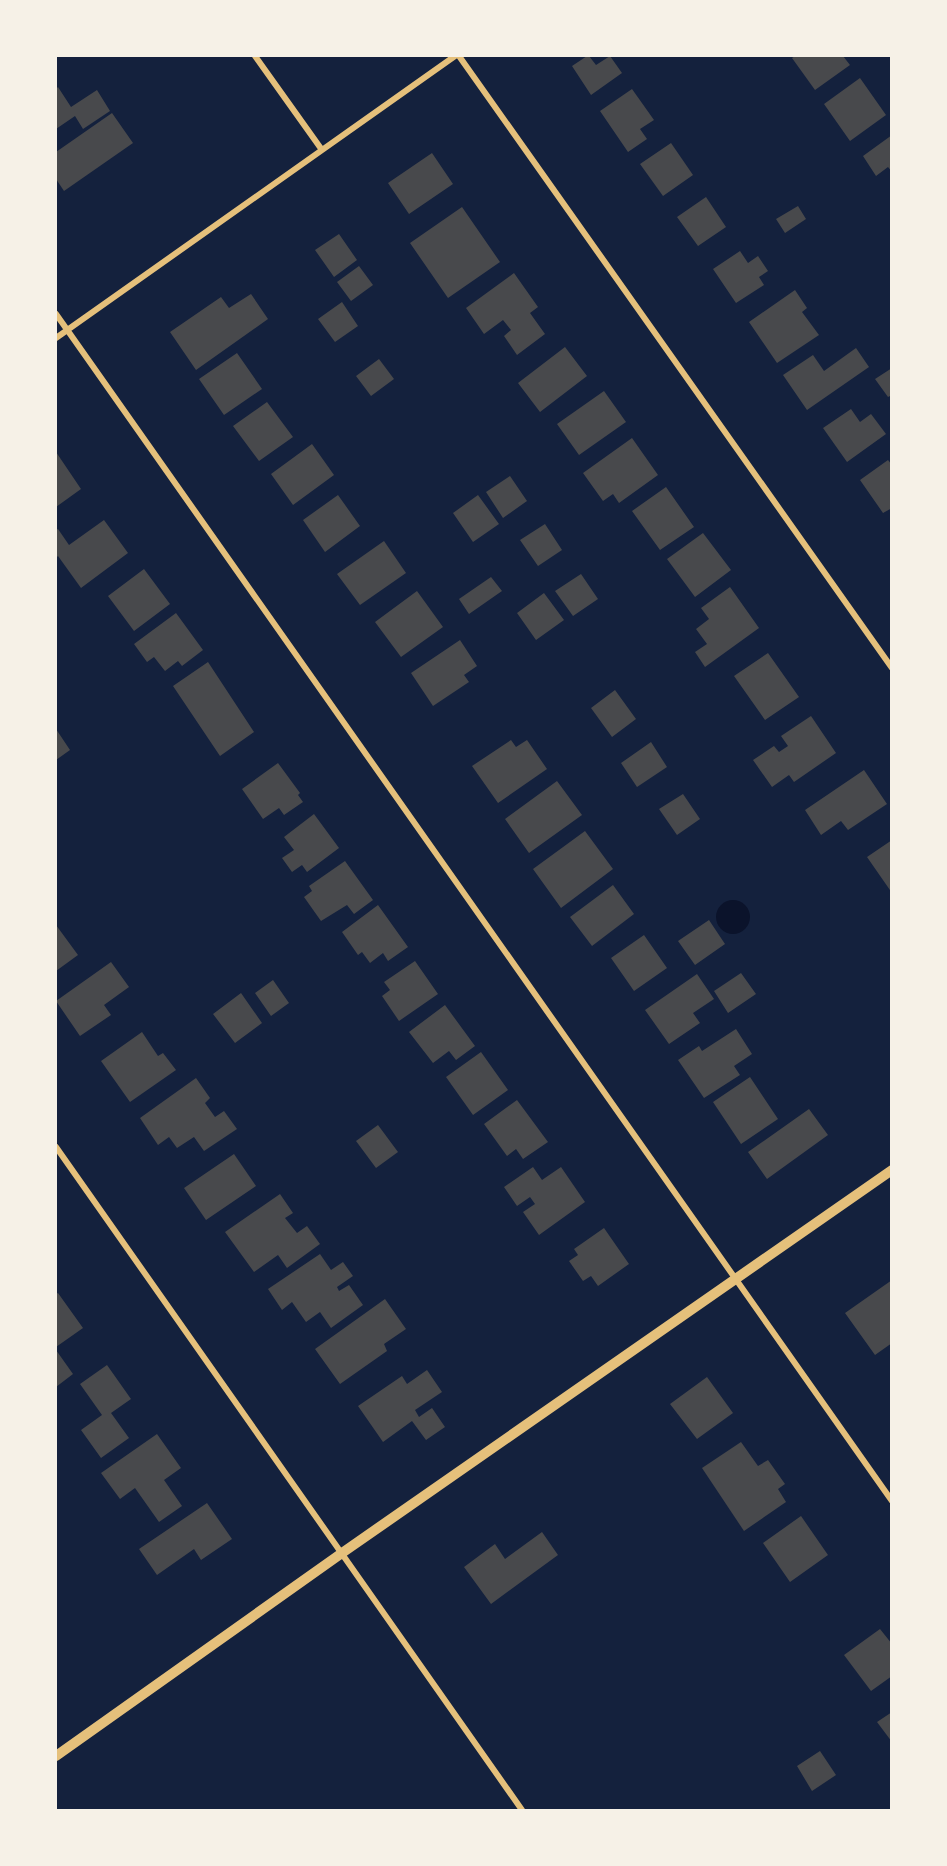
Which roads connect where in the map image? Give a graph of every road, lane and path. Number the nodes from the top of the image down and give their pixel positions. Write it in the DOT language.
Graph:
graph roads {
  1 [pos="255,56"];
  2 [pos="457,56"];
  3 [pos="322,150"];
  4 [pos="56,314"];
  5 [pos="67,330"];
  6 [pos="56,338"];
  7 [pos="891,668"];
  8 [pos="56,1147"];
  9 [pos="891,1170"];
  10 [pos="736,1279"];
  11 [pos="891,1501"];
  12 [pos="342,1553"];
  13 [pos="56,1756"];
  14 [pos="522,1810"];
  1 -- 3 [label="street"];
  2 -- 3 [label="street"];
  2 -- 7 [label="street"];
  3 -- 5 [label="street"];
  4 -- 5 [label="street"];
  5 -- 6 [label="street"];
  5 -- 10 [label="street"];
  8 -- 12 [label="street"];
  9 -- 10 [label="street"];
  10 -- 11 [label="street"];
  10 -- 12 [label="street"];
  12 -- 13 [label="street"];
  12 -- 14 [label="street"];
}
